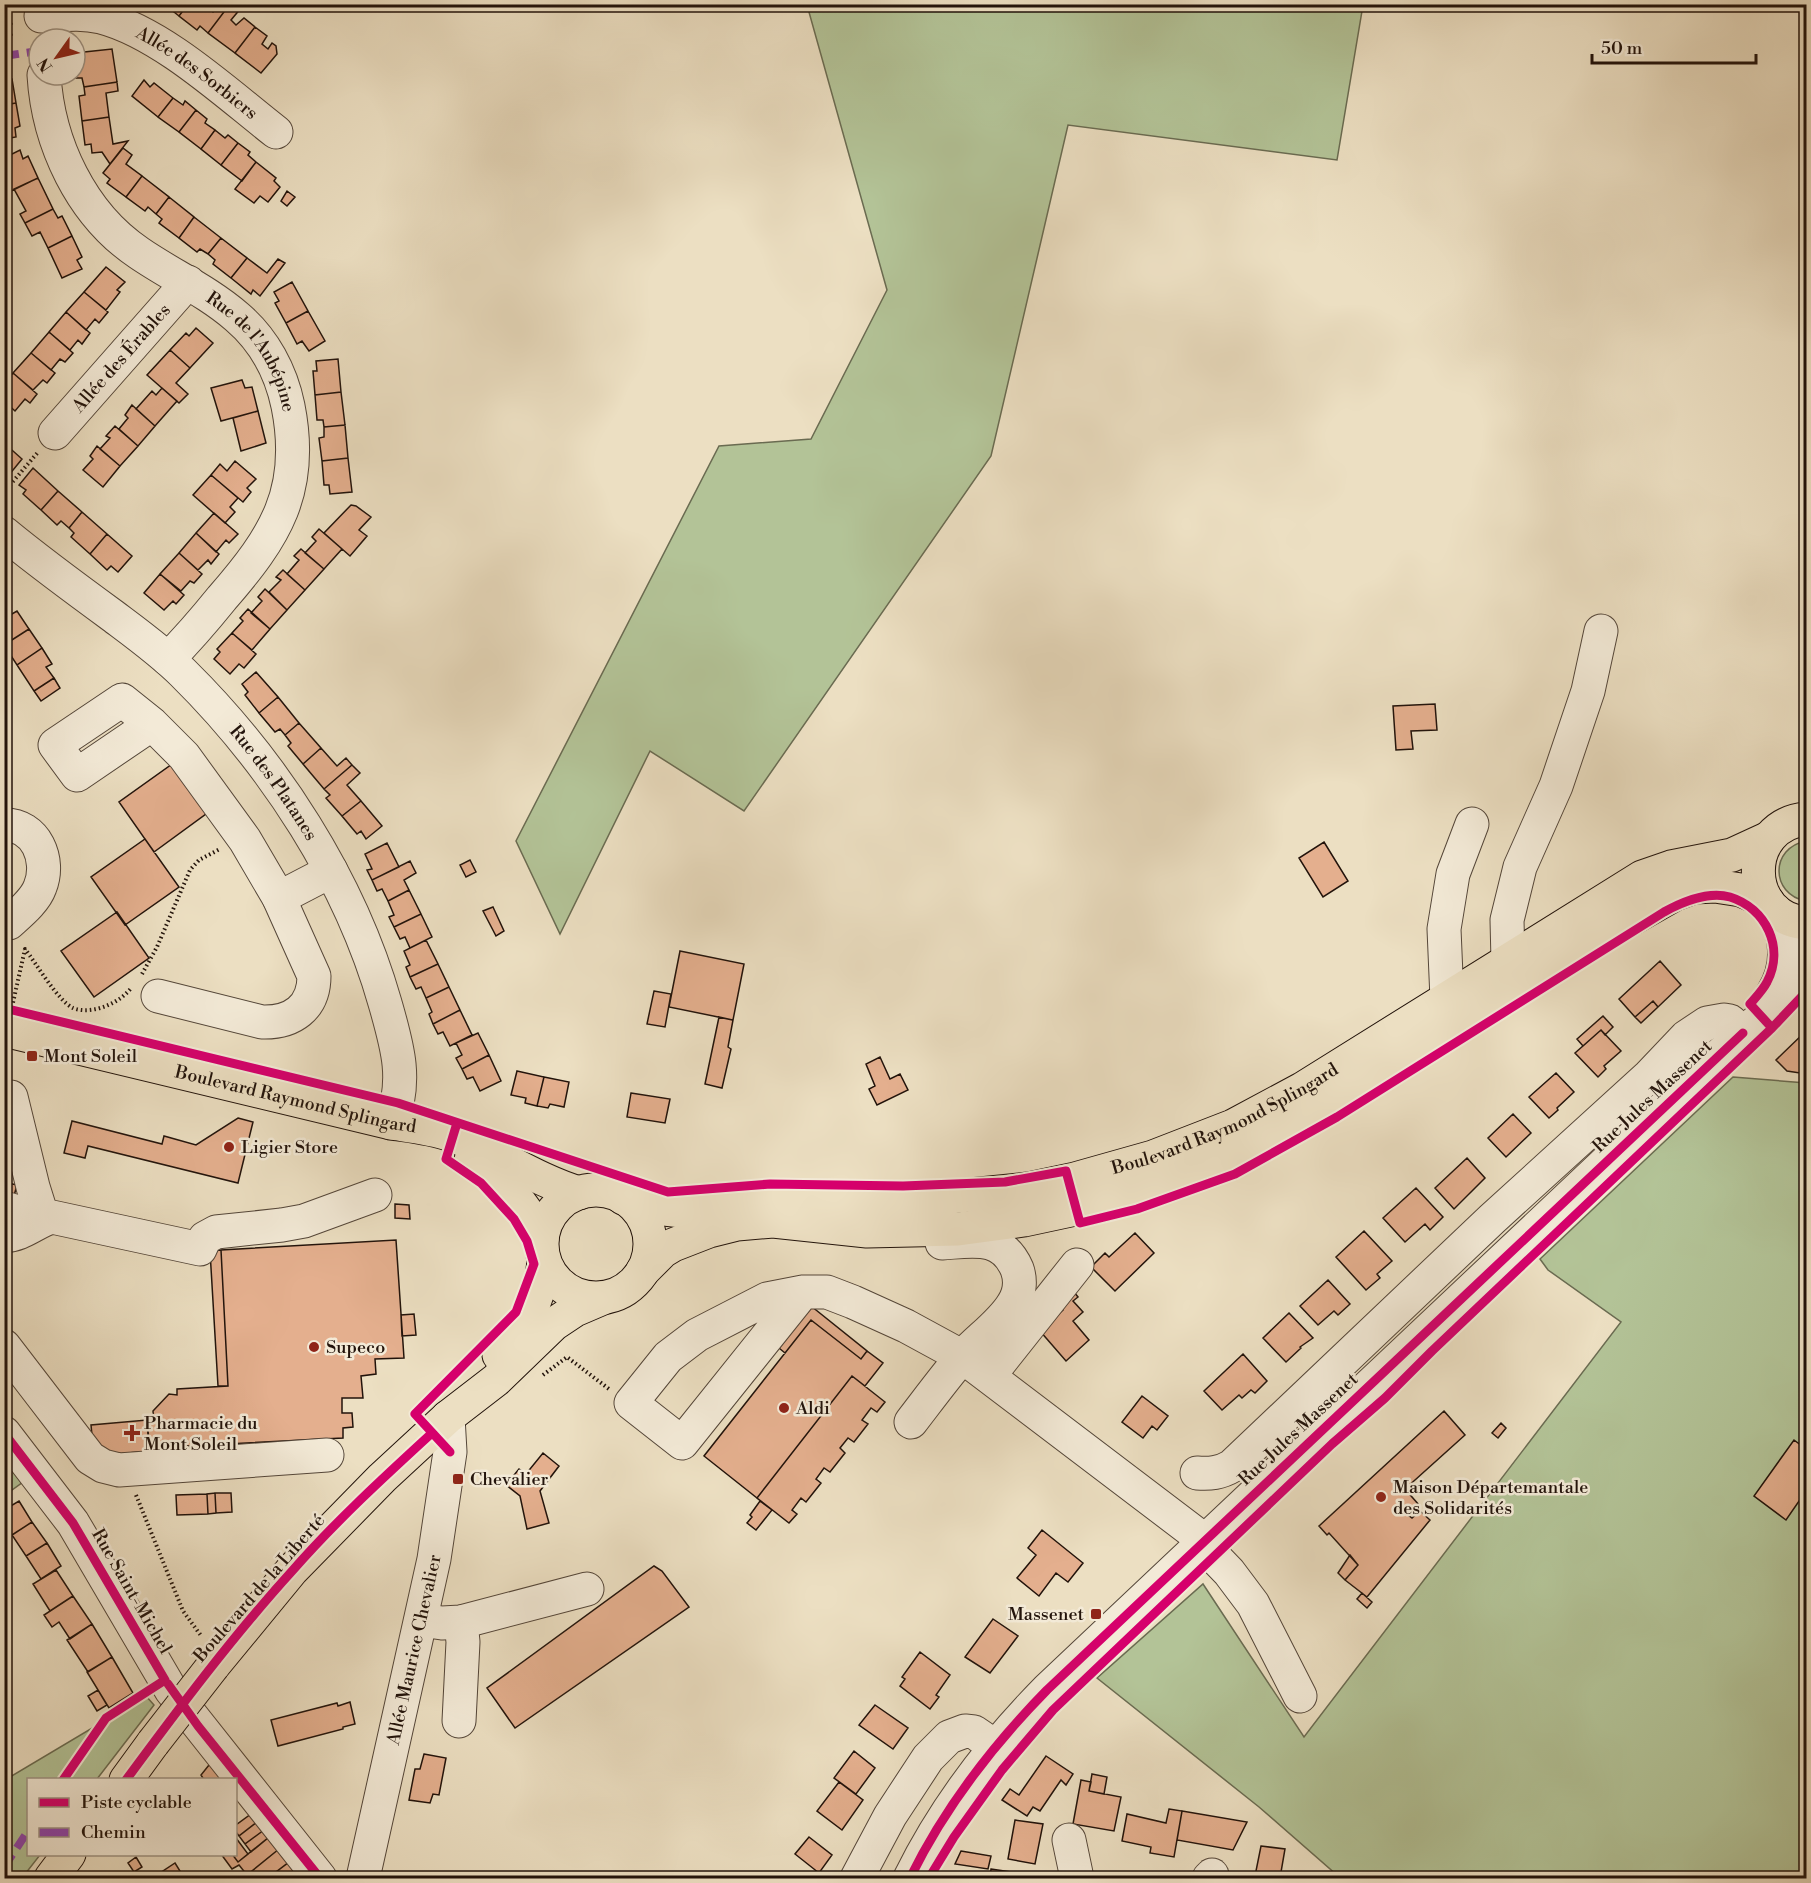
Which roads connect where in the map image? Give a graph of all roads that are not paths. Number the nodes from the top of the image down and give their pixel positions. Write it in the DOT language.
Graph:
graph roads {
  1 [pos="41,20"];
  2 [pos="45,87"];
  3 [pos="276,132"];
  4 [pos="188,282"];
  5 [pos="55,433"];
  6 [pos="4,533"];
  7 [pos="1601,631"];
  8 [pos="168,659"];
  9 [pos="152,724"];
  10 [pos="1806,819"];
  11 [pos="1472,824"];
  12 [pos="4,825"];
  13 [pos="1769,838"];
  14 [pos="331,871"];
  15 [pos="279,898"];
  16 [pos="1772,906"];
  17 [pos="6,922"];
  18 [pos="1806,922"];
  19 [pos="1508,961"];
  20 [pos="1806,962"];
  21 [pos="144,986"];
  22 [pos="1454,1012"];
  23 [pos="8,1020"];
  24 [pos="1743,1033"];
  25 [pos="11,1097"];
  26 [pos="391,1123"];
  27 [pos="579,1192"];
  28 [pos="375,1195"];
  29 [pos="623,1198"];
  30 [pos="4,1208"];
  31 [pos="43,1219"];
  32 [pos="1492,1219"];
  33 [pos="933,1224"];
  34 [pos="4,1236"];
  35 [pos="1518,1244"];
  36 [pos="543,1249"];
  37 [pos="1077,1265"];
  38 [pos="642,1272"];
  39 [pos="803,1292"];
  40 [pos="603,1298"];
  41 [pos="4,1346"];
  42 [pos="963,1357"];
  43 [pos="989,1376"];
  44 [pos="448,1417"];
  45 [pos="911,1422"];
  46 [pos="4,1433"];
  47 [pos="327,1455"];
  48 [pos="1197,1473"];
  49 [pos="1203,1541"];
  50 [pos="587,1590"];
  51 [pos="421,1620"];
  52 [pos="461,1622"];
  53 [pos="1300,1696"];
  54 [pos="459,1721"];
  55 [pos="996,1747"];
  56 [pos="127,1778"];
  57 [pos="1069,1840"];
  58 [pos="68,1856"];
  59 [pos="51,1878"];
  60 [pos="320,1878"];
  61 [pos="363,1878"];
  62 [pos="857,1878"];
  63 [pos="910,1878"];
  64 [pos="1077,1878"];
  1 -- 3 [label="street, Allée des Sorbiers"];
  2 -- 4 [label="street, Rue de l'Aubépine"];
  4 -- 5 [label="street, Allée des Érables"];
  4 -- 8 [label="street, Rue de l'Aubépine"];
  6 -- 8 [label="street, Rue des Platanes"];
  7 -- 19 [label="street"];
  8 -- 14 [label="street, Rue des Platanes"];
  9 -- 15 [label="street"];
  10 -- 13 [label="main road, Boulevard Raymond Splingard"];
  11 -- 22 [label="street"];
  12 -- 17 [label="street"];
  13 -- 16 [label="main road"];
  13 -- 19 [label="main road, Boulevard Raymond Splingard"];
  14 -- 15 [label="street"];
  14 -- 26 [label="street, Rue des Platanes"];
  15 -- 21 [label="street"];
  16 -- 18 [label="main road, Boulevard Raymond Splingard"];
  16 -- 22 [label="main road, Boulevard Raymond Splingard"];
  16 -- 24 [label="street, Rue Jules Massenet"];
  19 -- 22 [label="main road, Boulevard Raymond Splingard"];
  20 -- 24 [label="street, Rue Jules Massenet"];
  22 -- 33 [label="main road, Boulevard Raymond Splingard"];
  23 -- 26 [label="main road, Boulevard Raymond Splingard"];
  24 -- 32 [label="street"];
  24 -- 35 [label="street, Rue Jules Massenet"];
  25 -- 31 [label="street"];
  26 -- 27 [label="main road, Boulevard Raymond Splingard"];
  26 -- 36 [label="main road"];
  27 -- 29 [label="main road"];
  27 -- 36 [label="main road"];
  28 -- 31 [label="street"];
  29 -- 33 [label="main road, Boulevard Raymond Splingard"];
  29 -- 38 [label="main road"];
  30 -- 31 [label="street"];
  31 -- 34 [label="street"];
  32 -- 35 [label="street"];
  32 -- 48 [label="street"];
  33 -- 38 [label="main road, Boulevard Raymond Splingard"];
  33 -- 42 [label="street"];
  35 -- 49 [label="street, Rue Jules Massenet"];
  36 -- 40 [label="main road"];
  36 -- 44 [label="main road, Boulevard de la Liberté"];
  37 -- 43 [label="street"];
  38 -- 40 [label="main road"];
  39 -- 39 [label="street"];
  39 -- 42 [label="street"];
  40 -- 44 [label="main road, Boulevard de la Liberté"];
  41 -- 47 [label="street"];
  42 -- 43 [label="street"];
  42 -- 45 [label="street"];
  43 -- 49 [label="street"];
  44 -- 51 [label="street, Allée Maurice Chevalier"];
  44 -- 56 [label="main road, Boulevard de la Liberté, bridge"];
  46 -- 60 [label="street, Rue Saint-Michel"];
  49 -- 53 [label="street"];
  49 -- 55 [label="street, Rue Jules Massenet"];
  50 -- 52 [label="street"];
  51 -- 52 [label="street"];
  51 -- 61 [label="street, Allée Maurice Chevalier"];
  52 -- 54 [label="street"];
  55 -- 62 [label="street"];
  55 -- 63 [label="street, Rue Jules Massenet"];
  57 -- 64 [label="street"];
  58 -- 59 [label="main road"];
}
